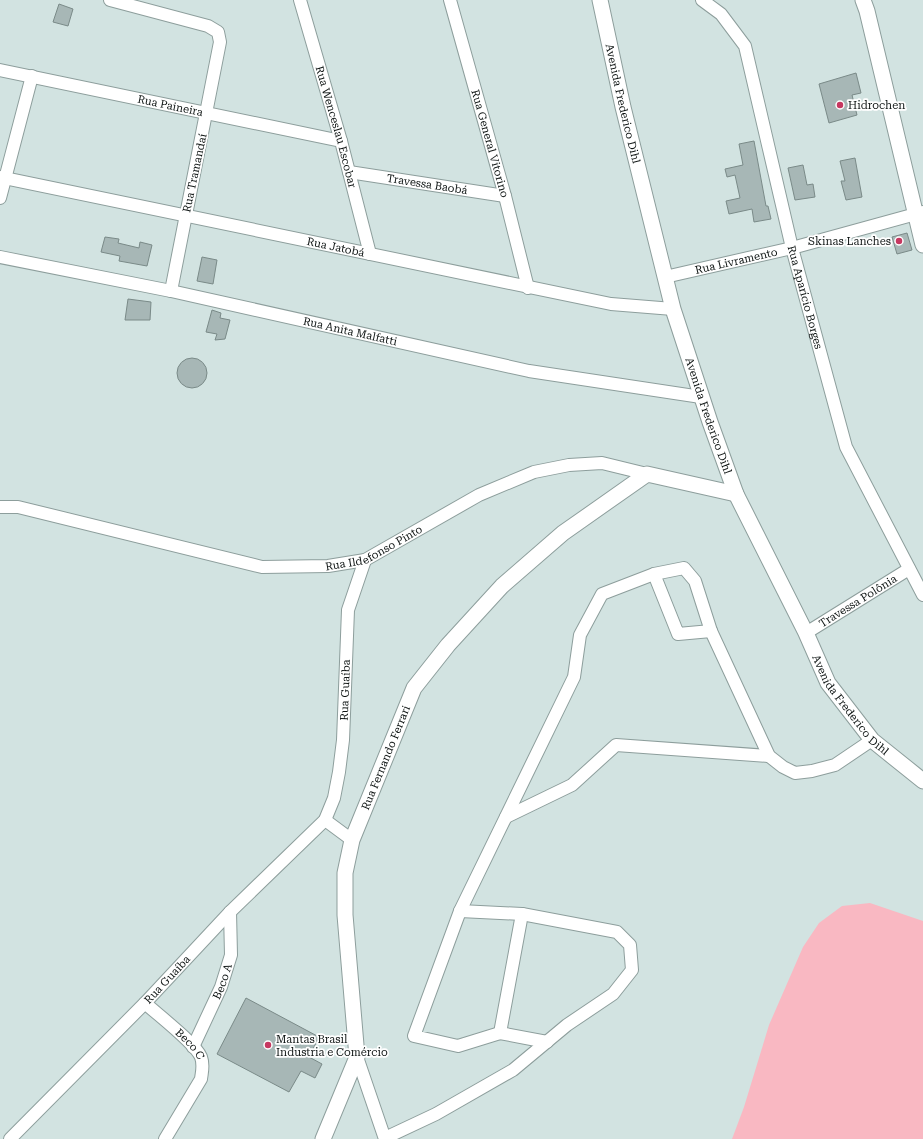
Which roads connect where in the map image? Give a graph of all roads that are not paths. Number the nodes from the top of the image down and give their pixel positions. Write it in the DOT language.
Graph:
graph roads {
  1 [pos="110,0"];
  2 [pos="300,0"];
  3 [pos="450,0"];
  4 [pos="600,0"];
  5 [pos="702,0"];
  6 [pos="863,0"];
  7 [pos="0,70"];
  8 [pos="32,76"];
  9 [pos="208,113"];
  10 [pos="341,140"];
  11 [pos="349,172"];
  12 [pos="3,178"];
  13 [pos="505,196"];
  14 [pos="0,198"];
  15 [pos="919,213"];
  16 [pos="186,216"];
  17 [pos="923,245"];
  18 [pos="792,248"];
  19 [pos="370,254"];
  20 [pos="0,257"];
  21 [pos="665,277"];
  22 [pos="528,288"];
  23 [pos="171,292"];
  24 [pos="673,309"];
  25 [pos="701,397"];
  26 [pos="647,474"];
  27 [pos="736,494"];
  28 [pos="0,507"];
  29 [pos="365,560"];
  30 [pos="909,569"];
  31 [pos="654,574"];
  32 [pos="923,595"];
  33 [pos="711,631"];
  34 [pos="806,633"];
  35 [pos="872,740"];
  36 [pos="769,756"];
  37 [pos="923,781"];
  38 [pos="506,817"];
  39 [pos="325,820"];
  40 [pos="352,840"];
  41 [pos="460,911"];
  42 [pos="230,912"];
  43 [pos="522,914"];
  44 [pos="145,1003"];
  45 [pos="500,1032"];
  46 [pos="547,1042"];
  47 [pos="193,1046"];
  48 [pos="357,1057"];
  49 [pos="10,1139"];
  50 [pos="165,1139"];
  51 [pos="323,1139"];
  52 [pos="385,1139"];
  1 -- 9 [label="street, Rua Tramandaí"];
  2 -- 10 [label="street, Rua Wenceslau Escobar"];
  3 -- 13 [label="street, Rua General Vitorino"];
  4 -- 21 [label="main road, Avenida Frederico Dihl"];
  5 -- 18 [label="street, Rua Aparício Borges"];
  6 -- 15 [label="main road"];
  7 -- 8 [label="street, Rua Paineira"];
  8 -- 9 [label="street, Rua Paineira"];
  8 -- 12 [label="street"];
  9 -- 10 [label="street, Rua Paineira"];
  9 -- 16 [label="street, Rua Tramandaí"];
  10 -- 11 [label="street, Rua Wenceslau Escobar"];
  11 -- 13 [label="street, Travessa Baobá"];
  11 -- 19 [label="street, Rua Wenceslau Escobar"];
  12 -- 14 [label="street"];
  12 -- 16 [label="street, Rua Jatobá"];
  13 -- 22 [label="street, Rua General Vitorino"];
  15 -- 17 [label="main road"];
  15 -- 18 [label="street, Rua Livramento"];
  16 -- 19 [label="street, Rua Jatobá"];
  16 -- 23 [label="street, Rua Tramandaí"];
  18 -- 21 [label="street, Rua Livramento"];
  18 -- 30 [label="street, Rua Aparício Borges"];
  19 -- 22 [label="street, Rua Jatobá"];
  20 -- 23 [label="street, Rua Anita Malfatti"];
  21 -- 24 [label="main road, Avenida Frederico Dihl"];
  22 -- 24 [label="street, Rua Jatobá"];
  23 -- 25 [label="street, Rua Anita Malfatti"];
  24 -- 25 [label="main road, Avenida Frederico Dihl"];
  25 -- 27 [label="main road, Avenida Frederico Dihl"];
  26 -- 27 [label="main road, Rua Ildefonso Pinto"];
  26 -- 29 [label="street, Rua Ildefonso Pinto"];
  26 -- 40 [label="main road, Rua Fernando Ferrari"];
  27 -- 34 [label="main road, Avenida Frederico Dihl"];
  28 -- 29 [label="street, Rua Ildefonso Pinto"];
  29 -- 39 [label="street, Rua Guaíba"];
  30 -- 32 [label="street, Rua Aparício Borges"];
  30 -- 34 [label="street, Travessa Polônia"];
  31 -- 33 [label="street"];
  31 -- 33 [label="street"];
  31 -- 38 [label="street"];
  33 -- 36 [label="street"];
  34 -- 35 [label="main road, Avenida Frederico Dihl"];
  35 -- 36 [label="street"];
  35 -- 37 [label="main road, Avenida Frederico Dihl"];
  36 -- 38 [label="street"];
  38 -- 41 [label="street"];
  39 -- 40 [label="street"];
  39 -- 42 [label="street, Rua Guaíba"];
  40 -- 48 [label="main road, Rua Fernando Ferrari"];
  41 -- 43 [label="street"];
  41 -- 45 [label="street"];
  42 -- 44 [label="street, Rua Guaíba"];
  42 -- 47 [label="street, Beco A"];
  43 -- 45 [label="street"];
  43 -- 46 [label="street"];
  44 -- 47 [label="street, Beco C"];
  44 -- 49 [label="street, Rua Guaíba"];
  45 -- 46 [label="street"];
  46 -- 52 [label="street"];
  47 -- 50 [label="street, Beco C"];
  48 -- 51 [label="main road"];
  48 -- 52 [label="street, Rua Fernando Ferrari"];
}
